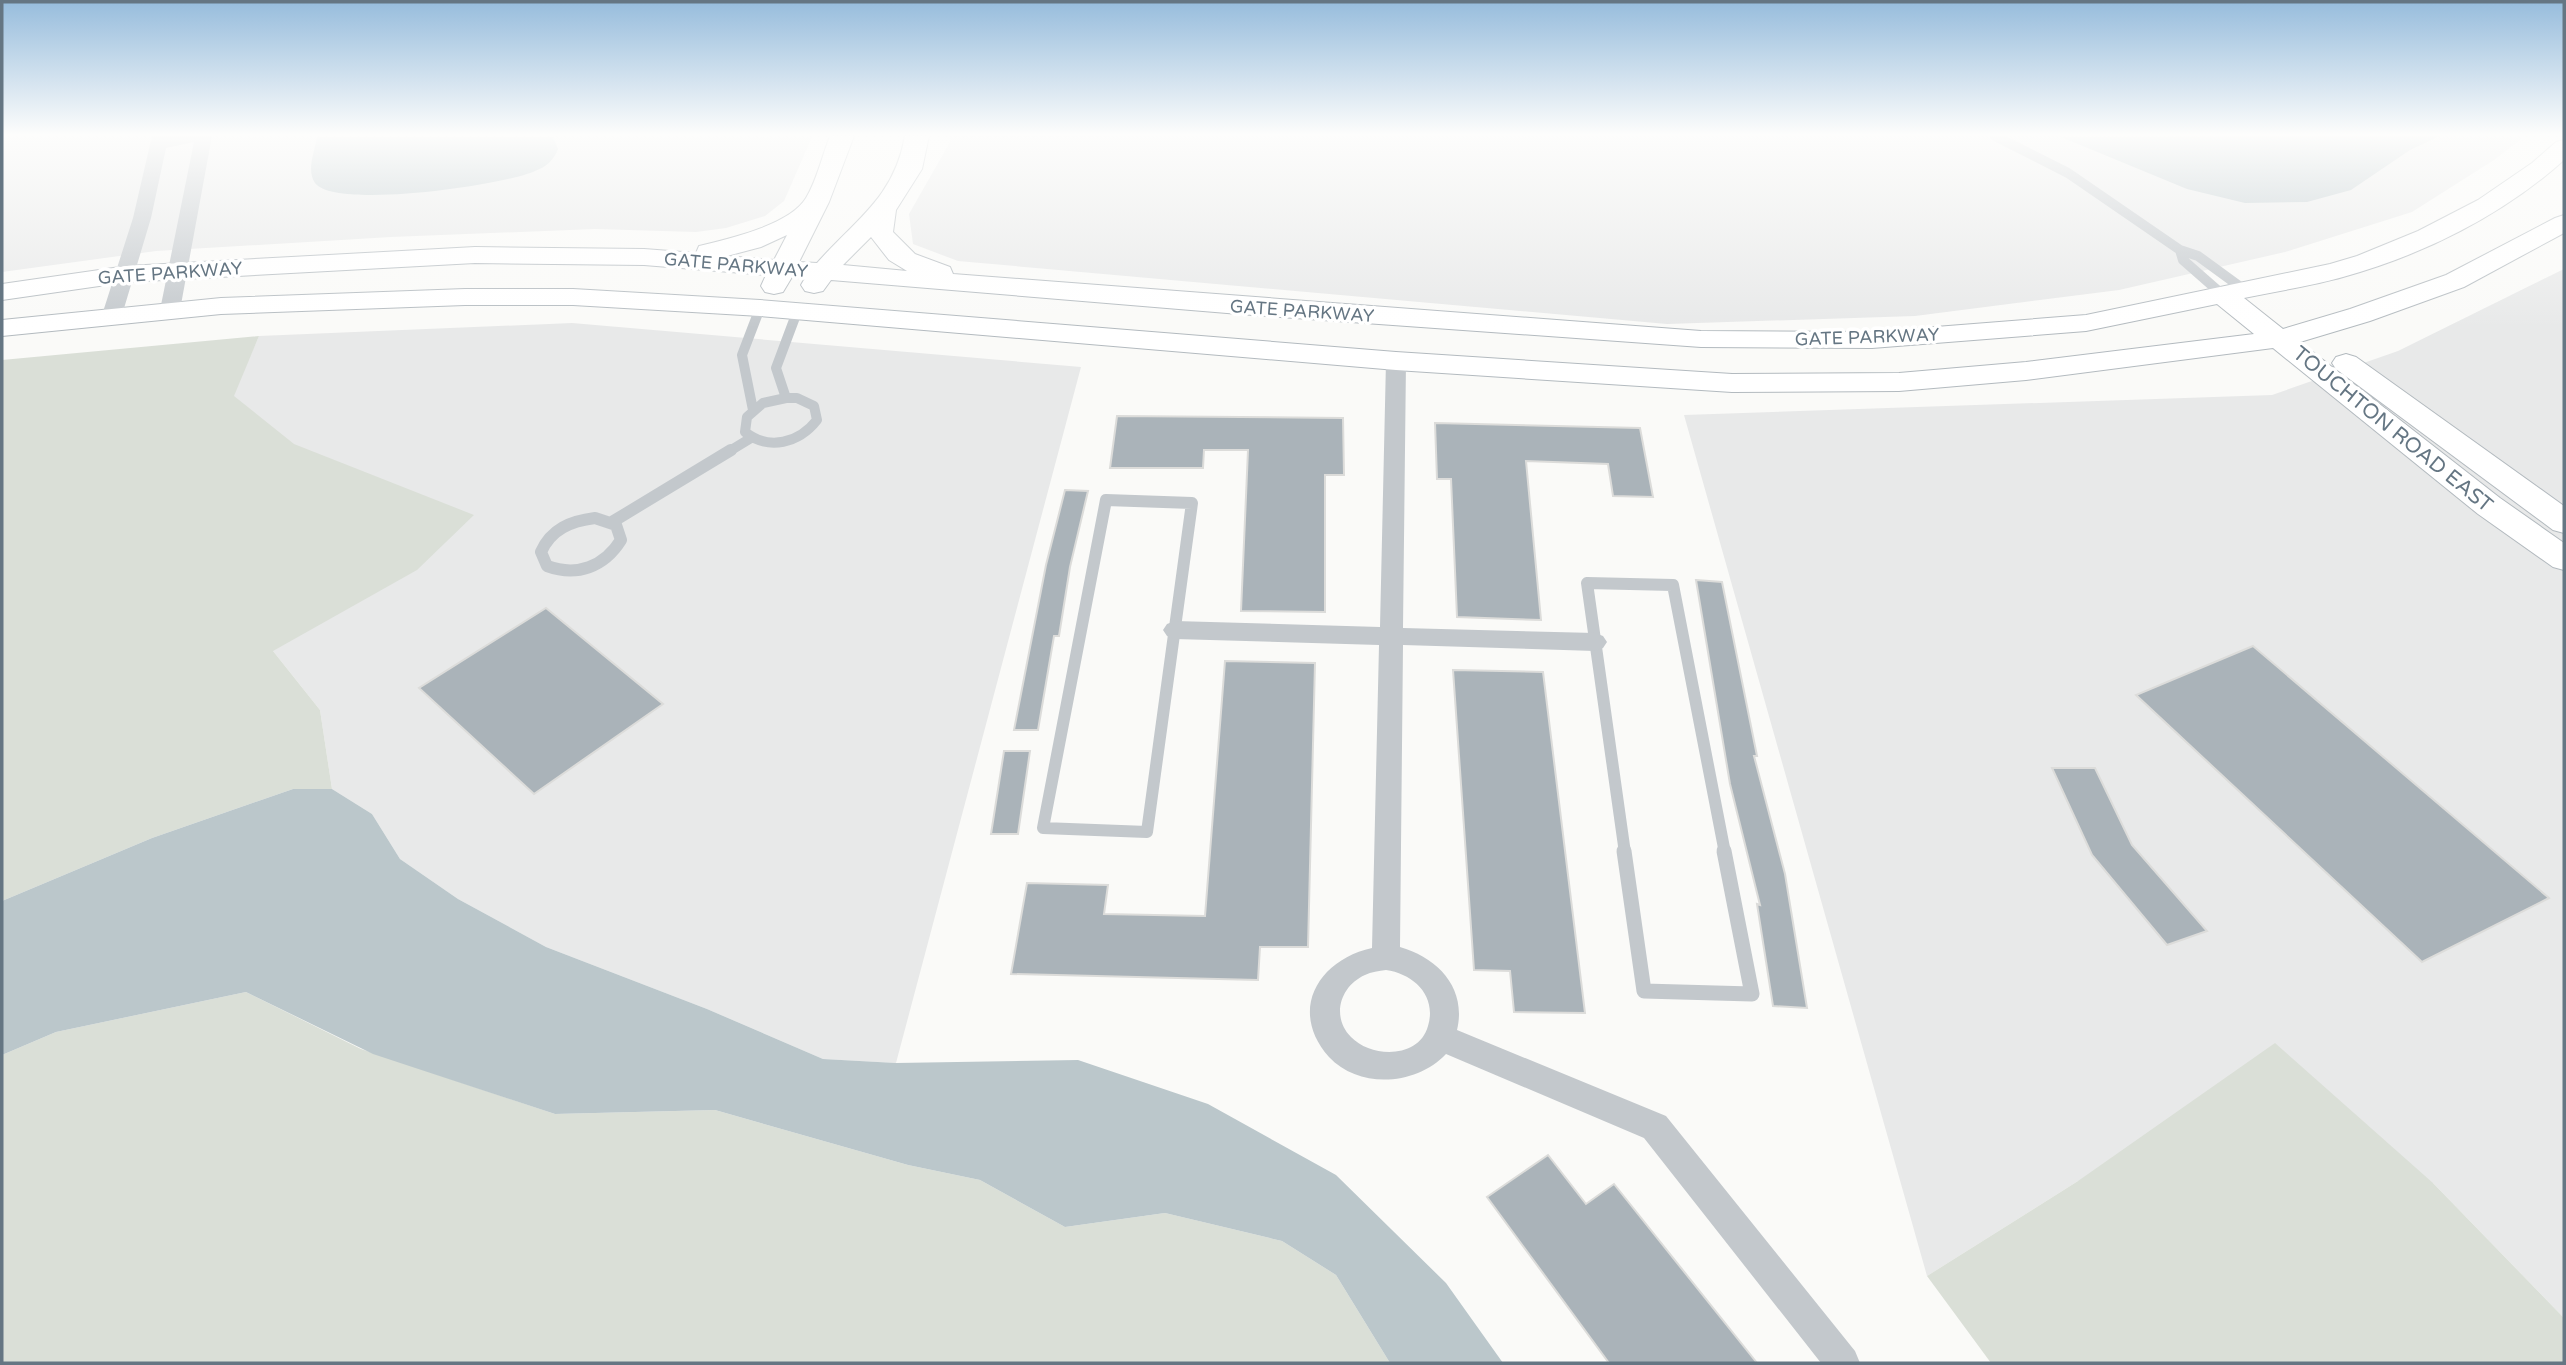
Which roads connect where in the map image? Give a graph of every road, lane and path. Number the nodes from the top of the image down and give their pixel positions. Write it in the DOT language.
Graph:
graph roads {
  1 [pos="145,200"];
  2 [pos="190,200"];
  3 [pos="890,200"];
  4 [pos="2110,200"];
  5 [pos="2493,200"];
  6 [pos="817,202"];
  7 [pos="884,209"];
  8 [pos="2564,223"];
  9 [pos="2180,250"];
  10 [pos="644,257"];
  11 [pos="785,268"];
  12 [pos="177,271"];
  13 [pos="822,272"];
  14 [pos="127,274"];
  15 [pos="991,286"];
  16 [pos="2,292"];
  17 [pos="2235,294"];
  18 [pos="760,308"];
  19 [pos="170,310"];
  20 [pos="797,312"];
  21 [pos="112,315"];
  22 [pos="2,328"];
  23 [pos="2293,336"];
  24 [pos="1396,361"];
  25 [pos="786,398"];
  26 [pos="753,410"];
  27 [pos="751,438"];
  28 [pos="612,522"];
  29 [pos="2564,522"];
  30 [pos="2564,559"];
  31 [pos="1175,630"];
  32 [pos="1392,636"];
  33 [pos="1595,642"];
  34 [pos="1387,957"];
  35 [pos="1440,1037"];
  36 [pos="1843,1363"];
  1 -- 14 [label="street"];
  2 -- 12 [label="street"];
  3 -- 7 [label="main road"];
  4 -- 9 [label="lane"];
  5 -- 17 [label="main road, GATE PARKWAY"];
  6 -- 10 [label="main road"];
  6 -- 11 [label="main road"];
  7 -- 13 [label="main road"];
  7 -- 15 [label="main road"];
  8 -- 23 [label="main road, GATE PARKWAY"];
  9 -- 17 [label="lane"];
  9 -- 17 [label="lane"];
  10 -- 11 [label="main road, GATE PARKWAY"];
  10 -- 12 [label="main road, GATE PARKWAY"];
  11 -- 13 [label="main road, GATE PARKWAY"];
  11 -- 18 [label="main road"];
  12 -- 14 [label="main road, GATE PARKWAY"];
  12 -- 19 [label="street"];
  13 -- 15 [label="main road, GATE PARKWAY"];
  13 -- 20 [label="main road"];
  14 -- 16 [label="main road, GATE PARKWAY"];
  14 -- 21 [label="street"];
  15 -- 17 [label="main road, GATE PARKWAY"];
  17 -- 23 [label="main road, TOUCHTON ROAD EAST"];
  18 -- 19 [label="main road, GATE PARKWAY"];
  18 -- 20 [label="main road, GATE PARKWAY"];
  18 -- 26 [label="lane"];
  19 -- 21 [label="main road, GATE PARKWAY"];
  20 -- 24 [label="main road, GATE PARKWAY"];
  20 -- 25 [label="lane"];
  21 -- 22 [label="main road, GATE PARKWAY"];
  23 -- 24 [label="main road, GATE PARKWAY"];
  23 -- 29 [label="main road, TOUCHTON ROAD EAST"];
  23 -- 30 [label="main road, TOUCHTON ROAD EAST"];
  24 -- 32 [label="street"];
  25 -- 26 [label="lane"];
  25 -- 27 [label="lane"];
  26 -- 27 [label="lane"];
  27 -- 28 [label="lane"];
  28 -- 28 [label="lane"];
  31 -- 31 [label="lane"];
  31 -- 32 [label="street"];
  32 -- 33 [label="street"];
  32 -- 34 [label="street"];
  33 -- 33 [label="lane"];
  34 -- 35 [label="street"];
  34 -- 35 [label="street"];
  35 -- 36 [label="street"];
}
